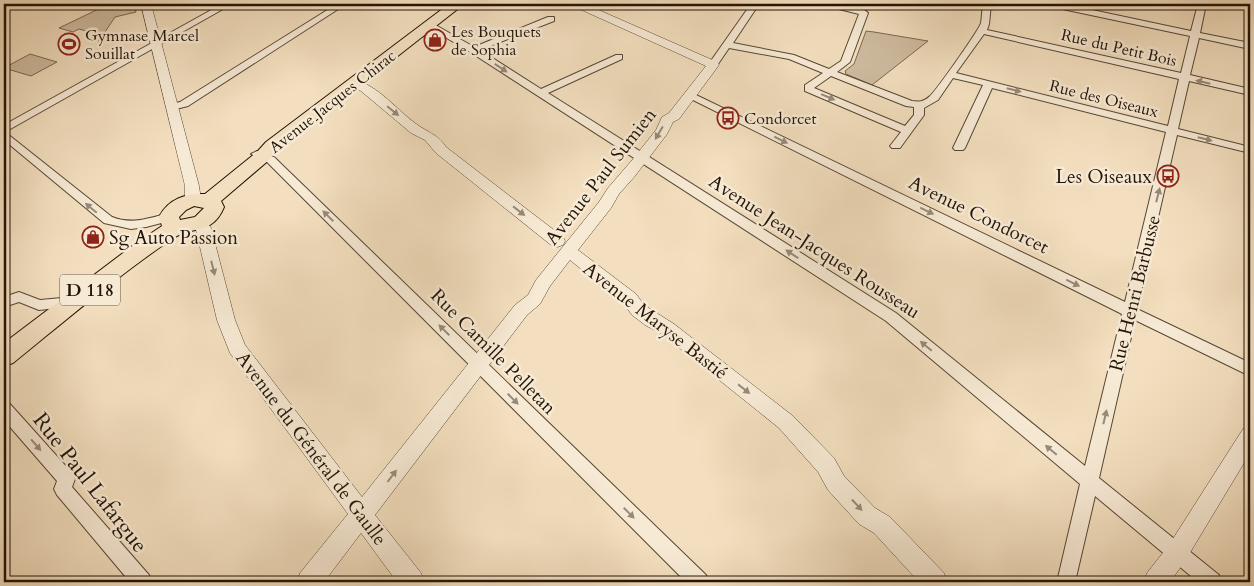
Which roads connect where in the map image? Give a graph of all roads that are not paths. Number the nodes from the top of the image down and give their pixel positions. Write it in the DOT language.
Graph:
graph roads {
  1 [pos="146,4"];
  2 [pos="228,4"];
  3 [pos="342,4"];
  4 [pos="457,4"];
  5 [pos="576,4"];
  6 [pos="755,4"];
  7 [pos="823,4"];
  8 [pos="987,4"];
  9 [pos="1053,4"];
  10 [pos="1202,4"];
  11 [pos="1239,4"];
  12 [pos="1250,6"];
  13 [pos="551,19"];
  14 [pos="429,25"];
  15 [pos="981,31"];
  16 [pos="1195,34"];
  17 [pos="154,44"];
  18 [pos="729,45"];
  19 [pos="1250,46"];
  20 [pos="473,50"];
  21 [pos="619,57"];
  22 [pos="713,65"];
  23 [pos="831,72"];
  24 [pos="950,74"];
  25 [pos="1185,77"];
  26 [pos="353,84"];
  27 [pos="989,84"];
  28 [pos="1250,92"];
  29 [pos="540,94"];
  30 [pos="690,96"];
  31 [pos="919,105"];
  32 [pos="172,107"];
  33 [pos="4,129"];
  34 [pos="907,131"];
  35 [pos="1173,131"];
  36 [pos="4,135"];
  37 [pos="896,146"];
  38 [pos="959,148"];
  39 [pos="1250,150"];
  40 [pos="264,152"];
  41 [pos="641,158"];
  42 [pos="200,200"];
  43 [pos="178,222"];
  44 [pos="563,246"];
  45 [pos="4,302"];
  46 [pos="62,303"];
  47 [pos="1130,311"];
  48 [pos="4,348"];
  49 [pos="4,356"];
  50 [pos="478,365"];
  51 [pos="1250,370"];
  52 [pos="4,409"];
  53 [pos="1250,435"];
  54 [pos="1089,481"];
  55 [pos="362,514"];
  56 [pos="1177,553"];
  57 [pos="142,582"];
  58 [pos="309,582"];
  59 [pos="412,582"];
  60 [pos="699,582"];
  61 [pos="935,582"];
  62 [pos="1066,582"];
  63 [pos="1156,582"];
  64 [pos="1212,582"];
  1 -- 17 [label="street"];
  2 -- 17 [label="street"];
  3 -- 32 [label="street"];
  4 -- 14 [label="main road, Avenue Jacques Chirac"];
  5 -- 22 [label="street"];
  6 -- 18 [label="street"];
  7 -- 23 [label="street"];
  8 -- 15 [label="street"];
  9 -- 16 [label="street"];
  10 -- 16 [label="street, Rue Henri Barbusse"];
  11 -- 12 [label="street"];
  13 -- 20 [label="street"];
  14 -- 20 [label="street, Avenue Jean-Jacques Rousseau"];
  14 -- 26 [label="main road, Avenue Jacques Chirac"];
  15 -- 24 [label="street"];
  15 -- 25 [label="street, Rue du Petit Bois"];
  16 -- 19 [label="street"];
  16 -- 25 [label="street, Rue Henri Barbusse"];
  17 -- 32 [label="street"];
  17 -- 33 [label="street"];
  18 -- 22 [label="street"];
  18 -- 23 [label="street"];
  20 -- 29 [label="street, Avenue Jean-Jacques Rousseau, one-way"];
  21 -- 29 [label="street"];
  22 -- 30 [label="street, Avenue Paul Sumien"];
  23 -- 31 [label="street"];
  23 -- 34 [label="street, one-way"];
  24 -- 27 [label="street, Rue des Oiseaux"];
  24 -- 31 [label="street"];
  28 -- 25 [label="street, Rue du Petit Bois, one-way"];
  25 -- 35 [label="street, Rue Henri Barbusse"];
  26 -- 40 [label="main road, Avenue Jacques Chirac"];
  26 -- 44 [label="street, Avenue Maryse Bastié, one-way"];
  27 -- 35 [label="street, Rue des Oiseaux, one-way"];
  27 -- 38 [label="street"];
  29 -- 41 [label="street, Avenue Jean-Jacques Rousseau"];
  30 -- 41 [label="street, Avenue Paul Sumien, one-way"];
  30 -- 47 [label="street, Avenue Condorcet, one-way"];
  31 -- 34 [label="street"];
  32 -- 42 [label="street"];
  34 -- 37 [label="street"];
  35 -- 39 [label="street, Rue des Oiseaux, one-way"];
  47 -- 35 [label="street, Rue Henri Barbusse, one-way"];
  43 -- 36 [label="street, one-way"];
  40 -- 42 [label="main road, Avenue Jacques Chirac"];
  50 -- 40 [label="street, Rue Camille Pelletan, one-way"];
  41 -- 44 [label="street, Avenue Paul Sumien"];
  54 -- 41 [label="street, Avenue Jean-Jacques Rousseau, one-way"];
  42 -- 43 [label="main road, Avenue Jacques Chirac"];
  42 -- 43 [label="main road"];
  43 -- 46 [label="main road, D 118"];
  43 -- 49 [label="main road, D 118"];
  43 -- 55 [label="street, Avenue du Général de Gaulle, one-way"];
  44 -- 50 [label="street, Avenue Paul Sumien"];
  44 -- 61 [label="street, Avenue Maryse Bastié, one-way"];
  45 -- 46 [label="street"];
  46 -- 48 [label="main road, D 118"];
  47 -- 51 [label="street, Avenue Condorcet"];
  54 -- 47 [label="street, Rue Henri Barbusse, one-way"];
  55 -- 50 [label="street, Avenue Paul Sumien, one-way"];
  50 -- 60 [label="street, Rue Camille Pelletan, one-way"];
  52 -- 57 [label="street, Rue Paul Lafargue, one-way"];
  53 -- 56 [label="street"];
  54 -- 56 [label="street, Avenue Jean-Jacques Rousseau"];
  54 -- 62 [label="street, Rue Henri Barbusse"];
  55 -- 58 [label="street, Avenue Paul Sumien"];
  55 -- 59 [label="street, Avenue du Général de Gaulle"];
  56 -- 63 [label="street"];
  56 -- 64 [label="street, Avenue Jean-Jacques Rousseau"];
}
